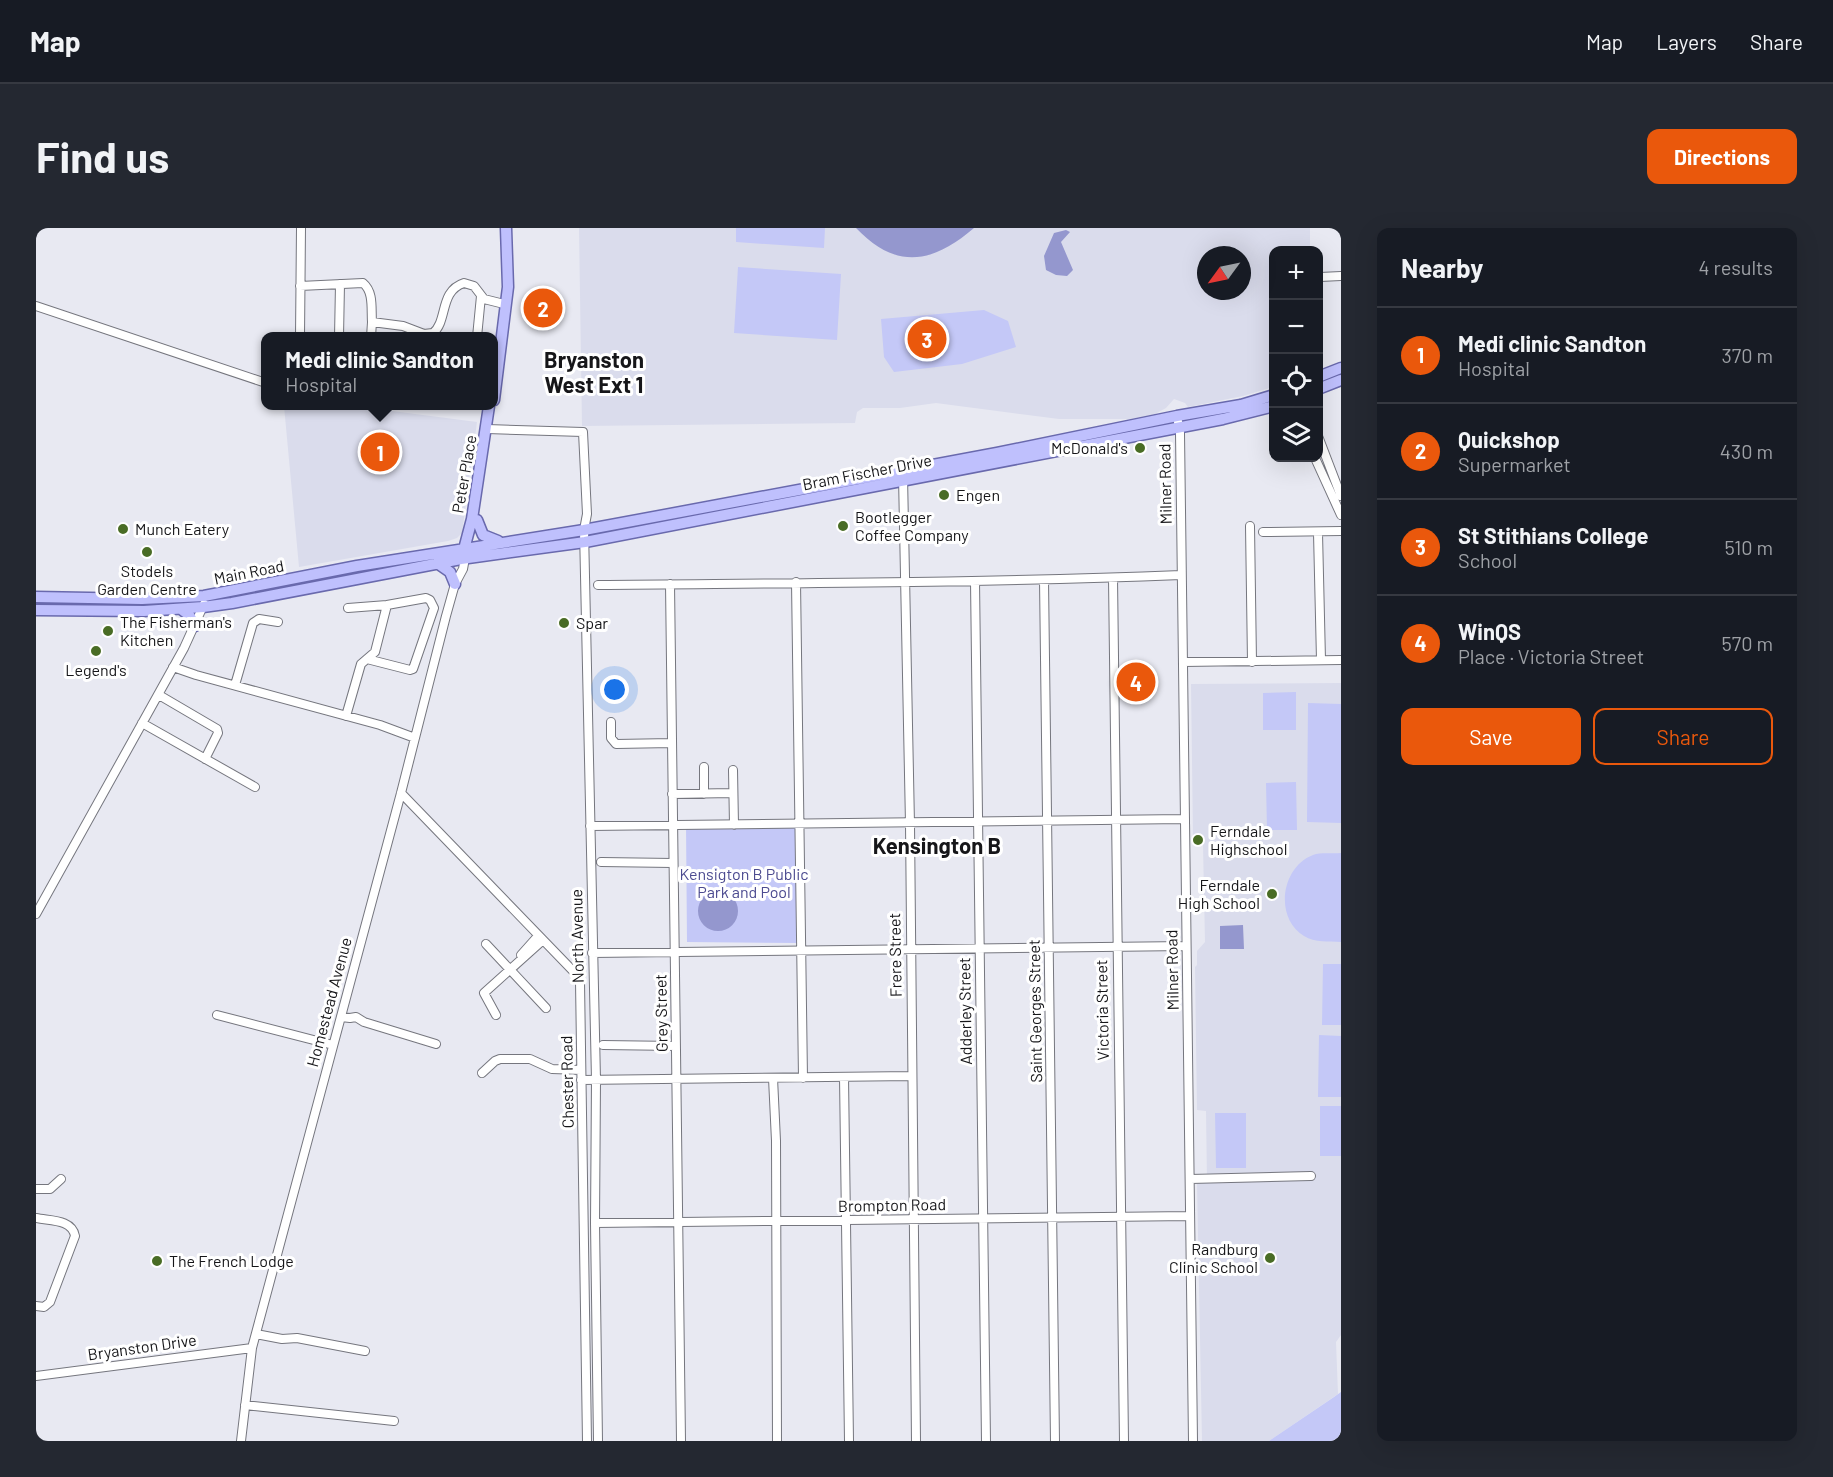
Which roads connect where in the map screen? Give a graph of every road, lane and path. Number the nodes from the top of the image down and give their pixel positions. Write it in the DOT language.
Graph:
graph roads {
  1 [pos="301,228"];
  2 [pos="501,228"];
  3 [pos="506,228"];
  4 [pos="1341,276"];
  5 [pos="1323,277"];
  6 [pos="340,284"];
  7 [pos="300,286"];
  8 [pos="481,296"];
  9 [pos="504,304"];
  10 [pos="36,306"];
  11 [pos="372,322"];
  12 [pos="300,332"];
  13 [pos="339,332"];
  14 [pos="371,332"];
  15 [pos="409,332"];
  16 [pos="438,332"];
  17 [pos="477,332"];
  18 [pos="498,347"];
  19 [pos="498,368"];
  20 [pos="1341,368"];
  21 [pos="1323,375"];
  22 [pos="1341,380"];
  23 [pos="261,381"];
  24 [pos="1323,387"];
  25 [pos="1269,397"];
  26 [pos="1269,407"];
  27 [pos="491,410"];
  28 [pos="1269,411"];
  29 [pos="1253,412"];
  30 [pos="1178,421"];
  31 [pos="489,430"];
  32 [pos="1323,449"];
  33 [pos="1317,462"];
  34 [pos="903,475"];
  35 [pos="1341,496"];
  36 [pos="1340,513"];
  37 [pos="477,520"];
  38 [pos="1250,526"];
  39 [pos="584,530"];
  40 [pos="1263,532"];
  41 [pos="1336,532"];
  42 [pos="1318,533"];
  43 [pos="500,542"];
  44 [pos="585,542"];
  45 [pos="465,553"];
  46 [pos="437,563"];
  47 [pos="1181,575"];
  48 [pos="1113,578"];
  49 [pos="1044,580"];
  50 [pos="975,581"];
  51 [pos="796,582"];
  52 [pos="906,583"];
  53 [pos="455,584"];
  54 [pos="670,584"];
  55 [pos="598,585"];
  56 [pos="36,597"];
  57 [pos="204,602"];
  58 [pos="387,605"];
  59 [pos="348,608"];
  60 [pos="181,609"];
  61 [pos="36,610"];
  62 [pos="278,622"];
  63 [pos="195,626"];
  64 [pos="368,658"];
  65 [pos="1321,660"];
  66 [pos="1341,660"];
  67 [pos="1183,662"];
  68 [pos="1252,662"];
  69 [pos="172,669"];
  70 [pos="236,685"];
  71 [pos="159,695"];
  72 [pos="346,716"];
  73 [pos="611,722"];
  74 [pos="142,723"];
  75 [pos="416,735"];
  76 [pos="672,743"];
  77 [pos="205,759"];
  78 [pos="704,767"];
  79 [pos="733,770"];
  80 [pos="255,787"];
  81 [pos="401,793"];
  82 [pos="733,793"];
  83 [pos="672,794"];
  84 [pos="704,794"];
  85 [pos="1184,819"];
  86 [pos="1116,820"];
  87 [pos="977,821"];
  88 [pos="1047,821"];
  89 [pos="909,824"];
  90 [pos="734,825"];
  91 [pos="800,825"];
  92 [pos="590,826"];
  93 [pos="673,826"];
  94 [pos="601,862"];
  95 [pos="673,863"];
  96 [pos="36,914"];
  97 [pos="540,938"];
  98 [pos="486,945"];
  99 [pos="1186,946"];
  100 [pos="1116,947"];
  101 [pos="1049,948"];
  102 [pos="978,949"];
  103 [pos="910,950"];
  104 [pos="801,951"];
  105 [pos="674,952"];
  106 [pos="592,953"];
  107 [pos="511,968"];
  108 [pos="546,1008"];
  109 [pos="217,1015"];
  110 [pos="496,1015"];
  111 [pos="346,1018"];
  112 [pos="436,1044"];
  113 [pos="333,1045"];
  114 [pos="603,1045"];
  115 [pos="676,1046"];
  116 [pos="581,1070"];
  117 [pos="482,1073"];
  118 [pos="912,1076"];
  119 [pos="844,1077"];
  120 [pos="773,1078"];
  121 [pos="803,1078"];
  122 [pos="677,1079"];
  123 [pos="581,1080"];
  124 [pos="596,1080"];
  125 [pos="1311,1176"];
  126 [pos="61,1179"];
  127 [pos="1190,1179"];
  128 [pos="36,1189"];
  129 [pos="1190,1216"];
  130 [pos="1121,1217"];
  131 [pos="36,1218"];
  132 [pos="983,1218"];
  133 [pos="1052,1218"];
  134 [pos="914,1219"];
  135 [pos="846,1220"];
  136 [pos="678,1222"];
  137 [pos="776,1222"];
  138 [pos="595,1223"];
  139 [pos="36,1306"];
  140 [pos="256,1334"];
  141 [pos="252,1348"];
  142 [pos="365,1351"];
  143 [pos="36,1376"];
  144 [pos="245,1405"];
  145 [pos="394,1421"];
  146 [pos="241,1441"];
  147 [pos="587,1441"];
  148 [pos="598,1441"];
  149 [pos="681,1441"];
  150 [pos="777,1441"];
  151 [pos="849,1441"];
  152 [pos="916,1441"];
  153 [pos="986,1441"];
  154 [pos="1055,1441"];
  155 [pos="1124,1441"];
  156 [pos="1193,1441"];
  1 -- 7 [label="street"];
  2 -- 9 [label="main road"];
  3 -- 19 [label="main road"];
  4 -- 5 [label="street"];
  6 -- 7 [label="street"];
  6 -- 11 [label="street"];
  6 -- 13 [label="street"];
  7 -- 12 [label="street"];
  8 -- 9 [label="street"];
  8 -- 16 [label="street"];
  8 -- 17 [label="street"];
  9 -- 18 [label="main road"];
  10 -- 23 [label="street"];
  11 -- 14 [label="street"];
  11 -- 15 [label="street"];
  20 -- 21 [label="main road"];
  22 -- 24 [label="main road"];
  25 -- 30 [label="main road, Bram Fischer Drive"];
  26 -- 29 [label="main road, Bram Fischer Drive"];
  27 -- 31 [label="main road, Peter Place"];
  28 -- 29 [label="main road"];
  29 -- 30 [label="main road, Bram Fischer Drive"];
  30 -- 34 [label="main road, Bram Fischer Drive"];
  30 -- 47 [label="street, Milner Road"];
  31 -- 37 [label="main road, Peter Place"];
  31 -- 39 [label="street, North Avenue"];
  31 -- 45 [label="main road, Peter Place"];
  32 -- 35 [label="street"];
  33 -- 36 [label="street"];
  34 -- 39 [label="main road, Bram Fischer Drive"];
  34 -- 44 [label="main road, Bram Fischer Drive"];
  34 -- 52 [label="street, Frere Street"];
  36 -- 41 [label="street"];
  37 -- 43 [label="main road"];
  37 -- 45 [label="main road, Peter Place"];
  38 -- 68 [label="street"];
  39 -- 43 [label="main road, Bram Fischer Drive"];
  39 -- 44 [label="street, North Avenue"];
  40 -- 42 [label="street"];
  41 -- 42 [label="street"];
  42 -- 65 [label="street"];
  43 -- 45 [label="main road, Bram Fischer Drive"];
  44 -- 45 [label="main road, Bram Fischer Drive"];
  44 -- 92 [label="street, North Avenue"];
  45 -- 46 [label="main road, Main Road"];
  45 -- 53 [label="street, Homestead Avenue"];
  45 -- 57 [label="main road, Main Road"];
  46 -- 53 [label="main road"];
  46 -- 57 [label="main road, Main Road"];
  47 -- 48 [label="street"];
  47 -- 67 [label="street, Milner Road"];
  48 -- 49 [label="street"];
  48 -- 86 [label="street, Victoria Street"];
  49 -- 50 [label="street"];
  49 -- 88 [label="street, Saint Georges Street"];
  50 -- 52 [label="street"];
  50 -- 87 [label="street, Adderley Street"];
  51 -- 52 [label="street"];
  51 -- 54 [label="street"];
  51 -- 91 [label="street"];
  52 -- 89 [label="street, Frere Street"];
  53 -- 75 [label="street, Homestead Avenue"];
  54 -- 55 [label="street"];
  54 -- 76 [label="street, Grey Street"];
  56 -- 57 [label="main road, Main Road"];
  57 -- 60 [label="main road, Main Road"];
  57 -- 63 [label="street"];
  58 -- 59 [label="street"];
  58 -- 64 [label="street"];
  58 -- 64 [label="street"];
  60 -- 61 [label="main road, Main Road"];
  60 -- 63 [label="main road"];
  62 -- 70 [label="street"];
  63 -- 69 [label="street"];
  64 -- 72 [label="street"];
  65 -- 66 [label="street"];
  65 -- 68 [label="street"];
  67 -- 68 [label="street"];
  67 -- 85 [label="street, Milner Road"];
  69 -- 70 [label="street"];
  69 -- 71 [label="street"];
  70 -- 72 [label="street"];
  71 -- 74 [label="street"];
  71 -- 77 [label="street"];
  72 -- 75 [label="street"];
  73 -- 76 [label="street"];
  74 -- 77 [label="street"];
  74 -- 96 [label="street"];
  75 -- 81 [label="street, Homestead Avenue"];
  76 -- 83 [label="street, Grey Street"];
  77 -- 80 [label="street"];
  78 -- 84 [label="street"];
  79 -- 82 [label="street"];
  81 -- 97 [label="street, Chester Road"];
  81 -- 111 [label="street, Homestead Avenue"];
  82 -- 84 [label="street"];
  82 -- 90 [label="street"];
  83 -- 84 [label="street"];
  83 -- 93 [label="street, Grey Street"];
  85 -- 86 [label="street"];
  85 -- 99 [label="street, Milner Road"];
  86 -- 88 [label="street"];
  86 -- 100 [label="street, Victoria Street"];
  87 -- 88 [label="street"];
  87 -- 89 [label="street"];
  87 -- 102 [label="street, Adderley Street"];
  88 -- 101 [label="street, Saint Georges Street"];
  89 -- 91 [label="street"];
  89 -- 103 [label="street, Frere Street"];
  90 -- 91 [label="street"];
  90 -- 93 [label="street"];
  91 -- 104 [label="street"];
  92 -- 93 [label="street"];
  92 -- 106 [label="street, North Avenue"];
  93 -- 95 [label="street, Grey Street"];
  94 -- 95 [label="street"];
  95 -- 105 [label="street, Grey Street"];
  97 -- 107 [label="street"];
  97 -- 116 [label="street, Chester Road"];
  98 -- 107 [label="street"];
  99 -- 100 [label="street"];
  99 -- 127 [label="street, Milner Road"];
  100 -- 101 [label="street"];
  100 -- 130 [label="street, Victoria Street"];
  101 -- 102 [label="street"];
  101 -- 133 [label="street, Saint Georges Street"];
  102 -- 103 [label="street"];
  102 -- 132 [label="street, Adderley Street"];
  103 -- 104 [label="street"];
  103 -- 118 [label="street, Frere Street"];
  104 -- 105 [label="street"];
  104 -- 121 [label="street"];
  105 -- 106 [label="street"];
  105 -- 115 [label="street, Grey Street"];
  106 -- 124 [label="street, North Avenue"];
  107 -- 108 [label="street"];
  107 -- 110 [label="street"];
  109 -- 113 [label="street"];
  111 -- 112 [label="street"];
  111 -- 113 [label="street, Homestead Avenue"];
  113 -- 140 [label="street, Homestead Avenue"];
  114 -- 115 [label="street"];
  115 -- 122 [label="street, Grey Street"];
  116 -- 117 [label="street"];
  116 -- 123 [label="street, Chester Road"];
  118 -- 119 [label="street"];
  118 -- 134 [label="street, Frere Street"];
  119 -- 121 [label="street"];
  119 -- 135 [label="street"];
  120 -- 121 [label="street"];
  120 -- 122 [label="street"];
  120 -- 137 [label="street"];
  122 -- 124 [label="street"];
  122 -- 136 [label="street, Grey Street"];
  123 -- 124 [label="street"];
  123 -- 147 [label="street, Chester Road"];
  124 -- 138 [label="street, North Avenue"];
  125 -- 127 [label="street"];
  126 -- 128 [label="street"];
  127 -- 129 [label="street, Milner Road"];
  129 -- 130 [label="street, Brompton Road"];
  129 -- 156 [label="street, Milner Road"];
  130 -- 133 [label="street, Brompton Road"];
  130 -- 155 [label="street, Victoria Street"];
  131 -- 139 [label="street"];
  132 -- 133 [label="street, Brompton Road"];
  132 -- 134 [label="street, Brompton Road"];
  132 -- 153 [label="street, Adderley Street"];
  133 -- 154 [label="street, Saint Georges Street"];
  134 -- 135 [label="street, Brompton Road"];
  134 -- 152 [label="street, Frere Street"];
  135 -- 137 [label="street, Brompton Road"];
  135 -- 151 [label="street"];
  136 -- 137 [label="street, Brompton Road"];
  136 -- 138 [label="street, Brompton Road"];
  136 -- 149 [label="street, Grey Street"];
  137 -- 150 [label="street"];
  138 -- 148 [label="street, North Avenue"];
  140 -- 141 [label="street, Homestead Avenue"];
  140 -- 142 [label="street"];
  141 -- 143 [label="street, Bryanston Drive"];
  141 -- 144 [label="street, Homestead Avenue"];
  144 -- 145 [label="street"];
  144 -- 146 [label="street, Homestead Avenue"];
}
